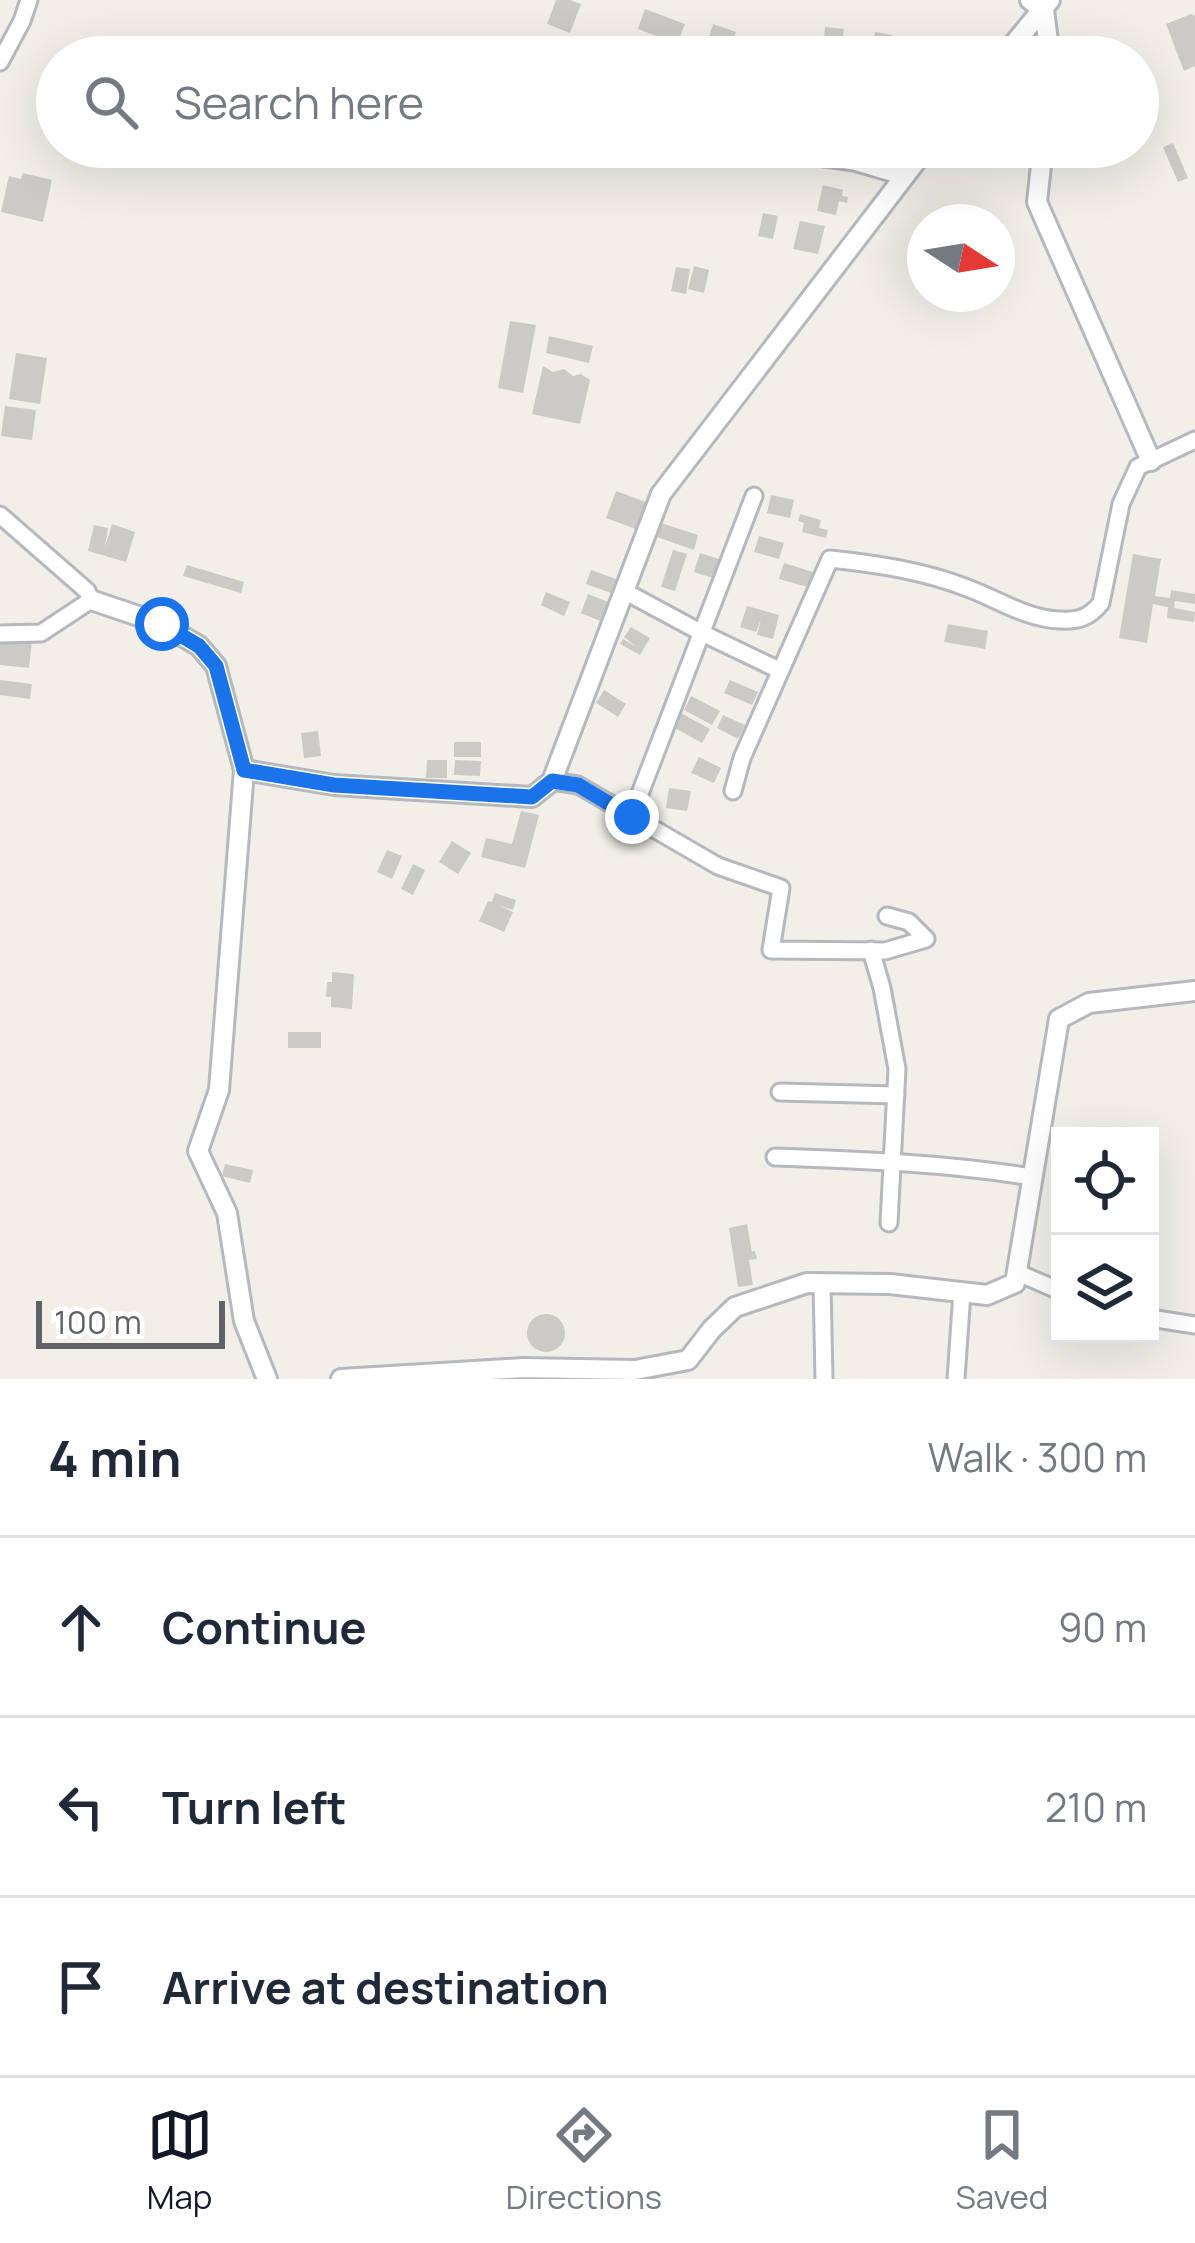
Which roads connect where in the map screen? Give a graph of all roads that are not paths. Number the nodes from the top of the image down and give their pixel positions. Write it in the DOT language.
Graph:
graph roads {
  1 [pos="29,0"];
  2 [pos="1041,3"];
  3 [pos="1018,36"];
  4 [pos="1046,36"];
  5 [pos="0,62"];
  6 [pos="874,168"];
  7 [pos="911,168"];
  8 [pos="1040,168"];
  9 [pos="904,177"];
  10 [pos="1195,440"];
  11 [pos="1151,461"];
  12 [pos="754,496"];
  13 [pos="0,515"];
  14 [pos="624,591"];
  15 [pos="91,600"];
  16 [pos="702,633"];
  17 [pos="0,634"];
  18 [pos="779,670"];
  19 [pos="244,770"];
  20 [pos="552,781"];
  21 [pos="733,791"];
  22 [pos="632,817"];
  23 [pos="887,916"];
  24 [pos="871,950"];
  25 [pos="1195,991"];
  26 [pos="780,1092"];
  27 [pos="896,1095"];
  28 [pos="775,1157"];
  29 [pos="892,1161"];
  30 [pos="1031,1177"];
  31 [pos="889,1223"];
  32 [pos="1016,1272"];
  33 [pos="822,1283"];
  34 [pos="1051,1287"];
  35 [pos="962,1292"];
  36 [pos="1159,1319"];
  37 [pos="1195,1325"];
  38 [pos="268,1379"];
  39 [pos="340,1379"];
  40 [pos="824,1379"];
  41 [pos="956,1379"];
  1 -- 5 [label="street"];
  2 -- 3 [label="street"];
  2 -- 4 [label="street"];
  6 -- 9 [label="street"];
  7 -- 9 [label="street"];
  8 -- 11 [label="street"];
  9 -- 14 [label="street"];
  10 -- 11 [label="street"];
  11 -- 18 [label="street"];
  12 -- 16 [label="street"];
  13 -- 15 [label="street"];
  14 -- 16 [label="street"];
  14 -- 20 [label="street"];
  15 -- 17 [label="street"];
  15 -- 19 [label="street"];
  16 -- 18 [label="street"];
  16 -- 22 [label="street"];
  18 -- 21 [label="street"];
  19 -- 20 [label="street"];
  19 -- 38 [label="street"];
  20 -- 22 [label="street"];
  22 -- 24 [label="street"];
  23 -- 24 [label="street"];
  24 -- 27 [label="street"];
  25 -- 30 [label="street"];
  26 -- 27 [label="street"];
  27 -- 29 [label="street"];
  28 -- 29 [label="street"];
  29 -- 30 [label="street"];
  29 -- 31 [label="street"];
  30 -- 32 [label="street"];
  32 -- 34 [label="street"];
  32 -- 35 [label="street"];
  33 -- 35 [label="street"];
  33 -- 39 [label="street"];
  33 -- 40 [label="street"];
  35 -- 41 [label="street"];
  36 -- 37 [label="street"];
}
